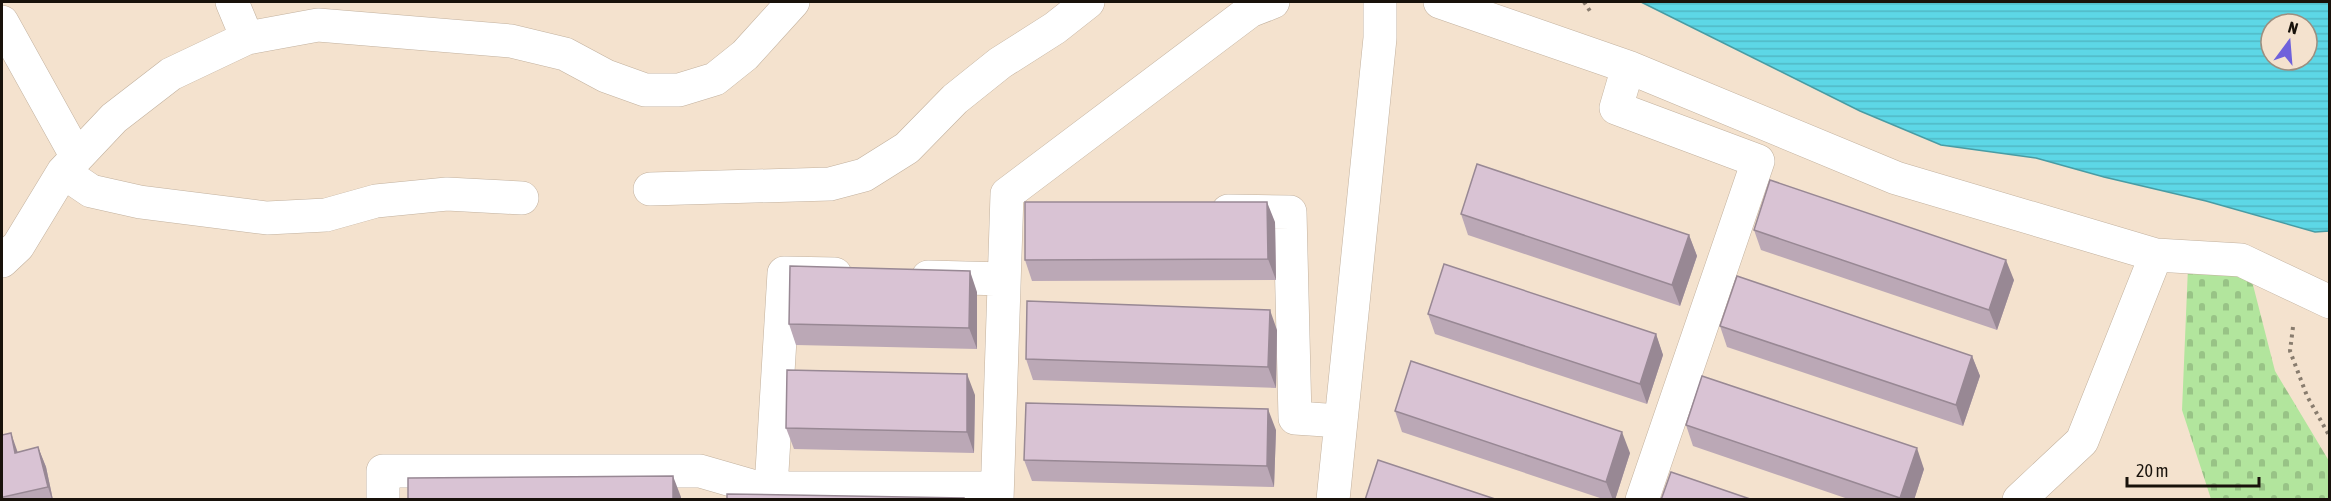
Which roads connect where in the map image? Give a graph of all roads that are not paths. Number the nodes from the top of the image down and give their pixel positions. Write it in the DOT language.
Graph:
graph roads {
  1 [pos="232,2"];
  2 [pos="793,2"];
  3 [pos="1088,2"];
  4 [pos="1273,2"];
  5 [pos="1380,2"];
  6 [pos="1440,2"];
  7 [pos="2,22"];
  8 [pos="247,38"];
  9 [pos="1628,67"];
  10 [pos="70,165"];
  11 [pos="650,189"];
  12 [pos="522,198"];
  13 [pos="1007,209"];
  14 [pos="1042,209"];
  15 [pos="1196,211"];
  16 [pos="2156,255"];
  17 [pos="2,261"];
  18 [pos="865,275"];
  19 [pos="900,276"];
  20 [pos="1004,279"];
  21 [pos="2330,302"];
  22 [pos="1000,413"];
  23 [pos="1035,414"];
  24 [pos="1260,417"];
  25 [pos="1295,418"];
  26 [pos="1341,421"];
  27 [pos="700,485"];
  28 [pos="771,488"];
  29 [pos="997,494"];
  30 [pos="383,500"];
  31 [pos="1333,500"];
  32 [pos="1642,500"];
  33 [pos="2019,500"];
  1 -- 8 [label="street"];
  2 -- 8 [label="street"];
  3 -- 11 [label="street"];
  4 -- 13 [label="street"];
  5 -- 26 [label="street"];
  6 -- 9 [label="street"];
  7 -- 10 [label="street"];
  8 -- 10 [label="street"];
  9 -- 16 [label="street"];
  9 -- 32 [label="street"];
  10 -- 12 [label="street"];
  10 -- 17 [label="street"];
  13 -- 14 [label="street"];
  13 -- 20 [label="street"];
  15 -- 25 [label="street"];
  16 -- 21 [label="street"];
  16 -- 33 [label="street"];
  18 -- 28 [label="street"];
  19 -- 20 [label="street"];
  20 -- 22 [label="street"];
  22 -- 23 [label="street"];
  22 -- 29 [label="street"];
  24 -- 25 [label="street"];
  25 -- 26 [label="street"];
  26 -- 31 [label="street"];
  27 -- 28 [label="street"];
  27 -- 30 [label="street"];
  28 -- 29 [label="street"];
}
